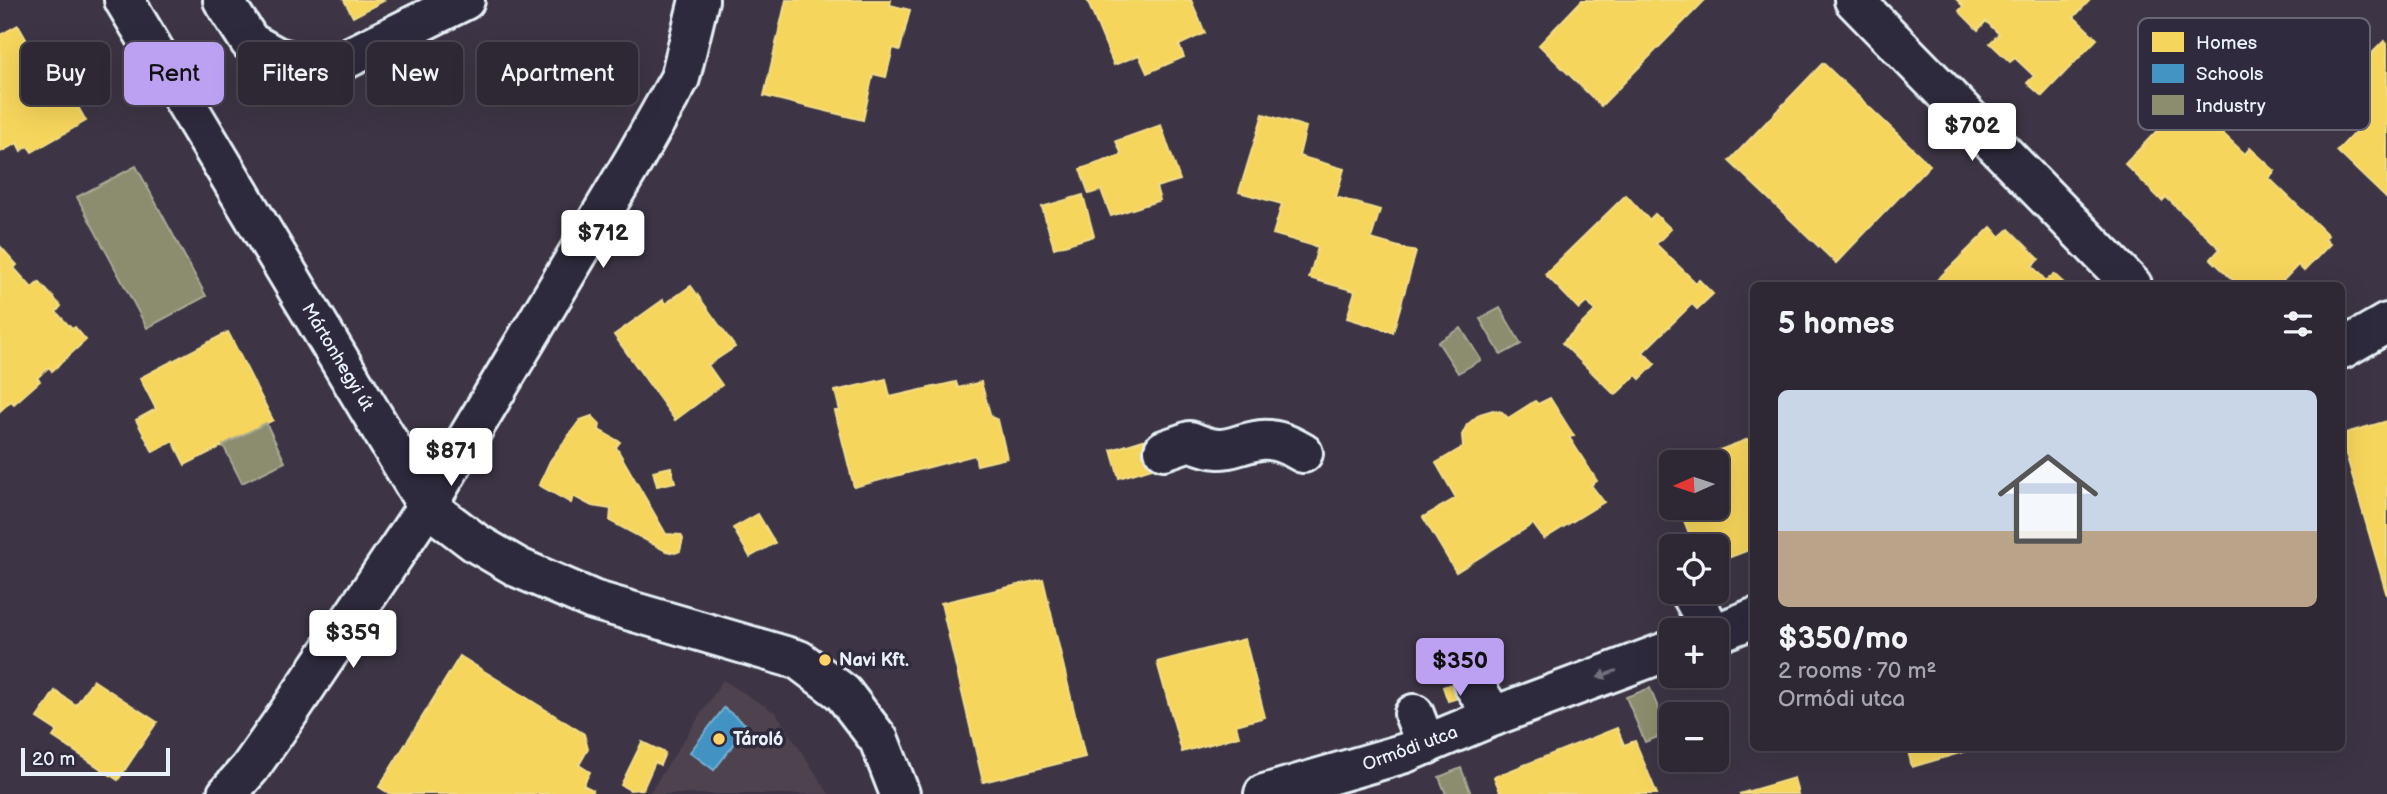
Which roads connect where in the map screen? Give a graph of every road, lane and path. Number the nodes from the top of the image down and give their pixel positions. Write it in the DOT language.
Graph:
graph roads {
  1 [pos="124,0"];
  2 [pos="223,0"];
  3 [pos="465,0"];
  4 [pos="699,0"];
  5 [pos="1854,0"];
  6 [pos="2129,282"];
  7 [pos="2387,323"];
  8 [pos="2345,347"];
  9 [pos="1164,450"];
  10 [pos="1303,453"];
  11 [pos="427,506"];
  12 [pos="1750,620"];
  13 [pos="1729,628"];
  14 [pos="1659,654"];
  15 [pos="1473,684"];
  16 [pos="1494,716"];
  17 [pos="227,794"];
  18 [pos="900,794"];
  19 [pos="1264,794"];
  1 -- 11 [label="street, Mártonhegyi út"];
  2 -- 3 [label="street"];
  4 -- 11 [label="street"];
  5 -- 6 [label="street"];
  7 -- 8 [label="street"];
  9 -- 10 [label="street"];
  11 -- 17 [label="street"];
  11 -- 18 [label="street, Mártonhegyi út"];
  12 -- 13 [label="street"];
  14 -- 16 [label="street, Ormódi utca, one-way"];
  15 -- 16 [label="street"];
  16 -- 19 [label="street, Ormódi utca"];
}
